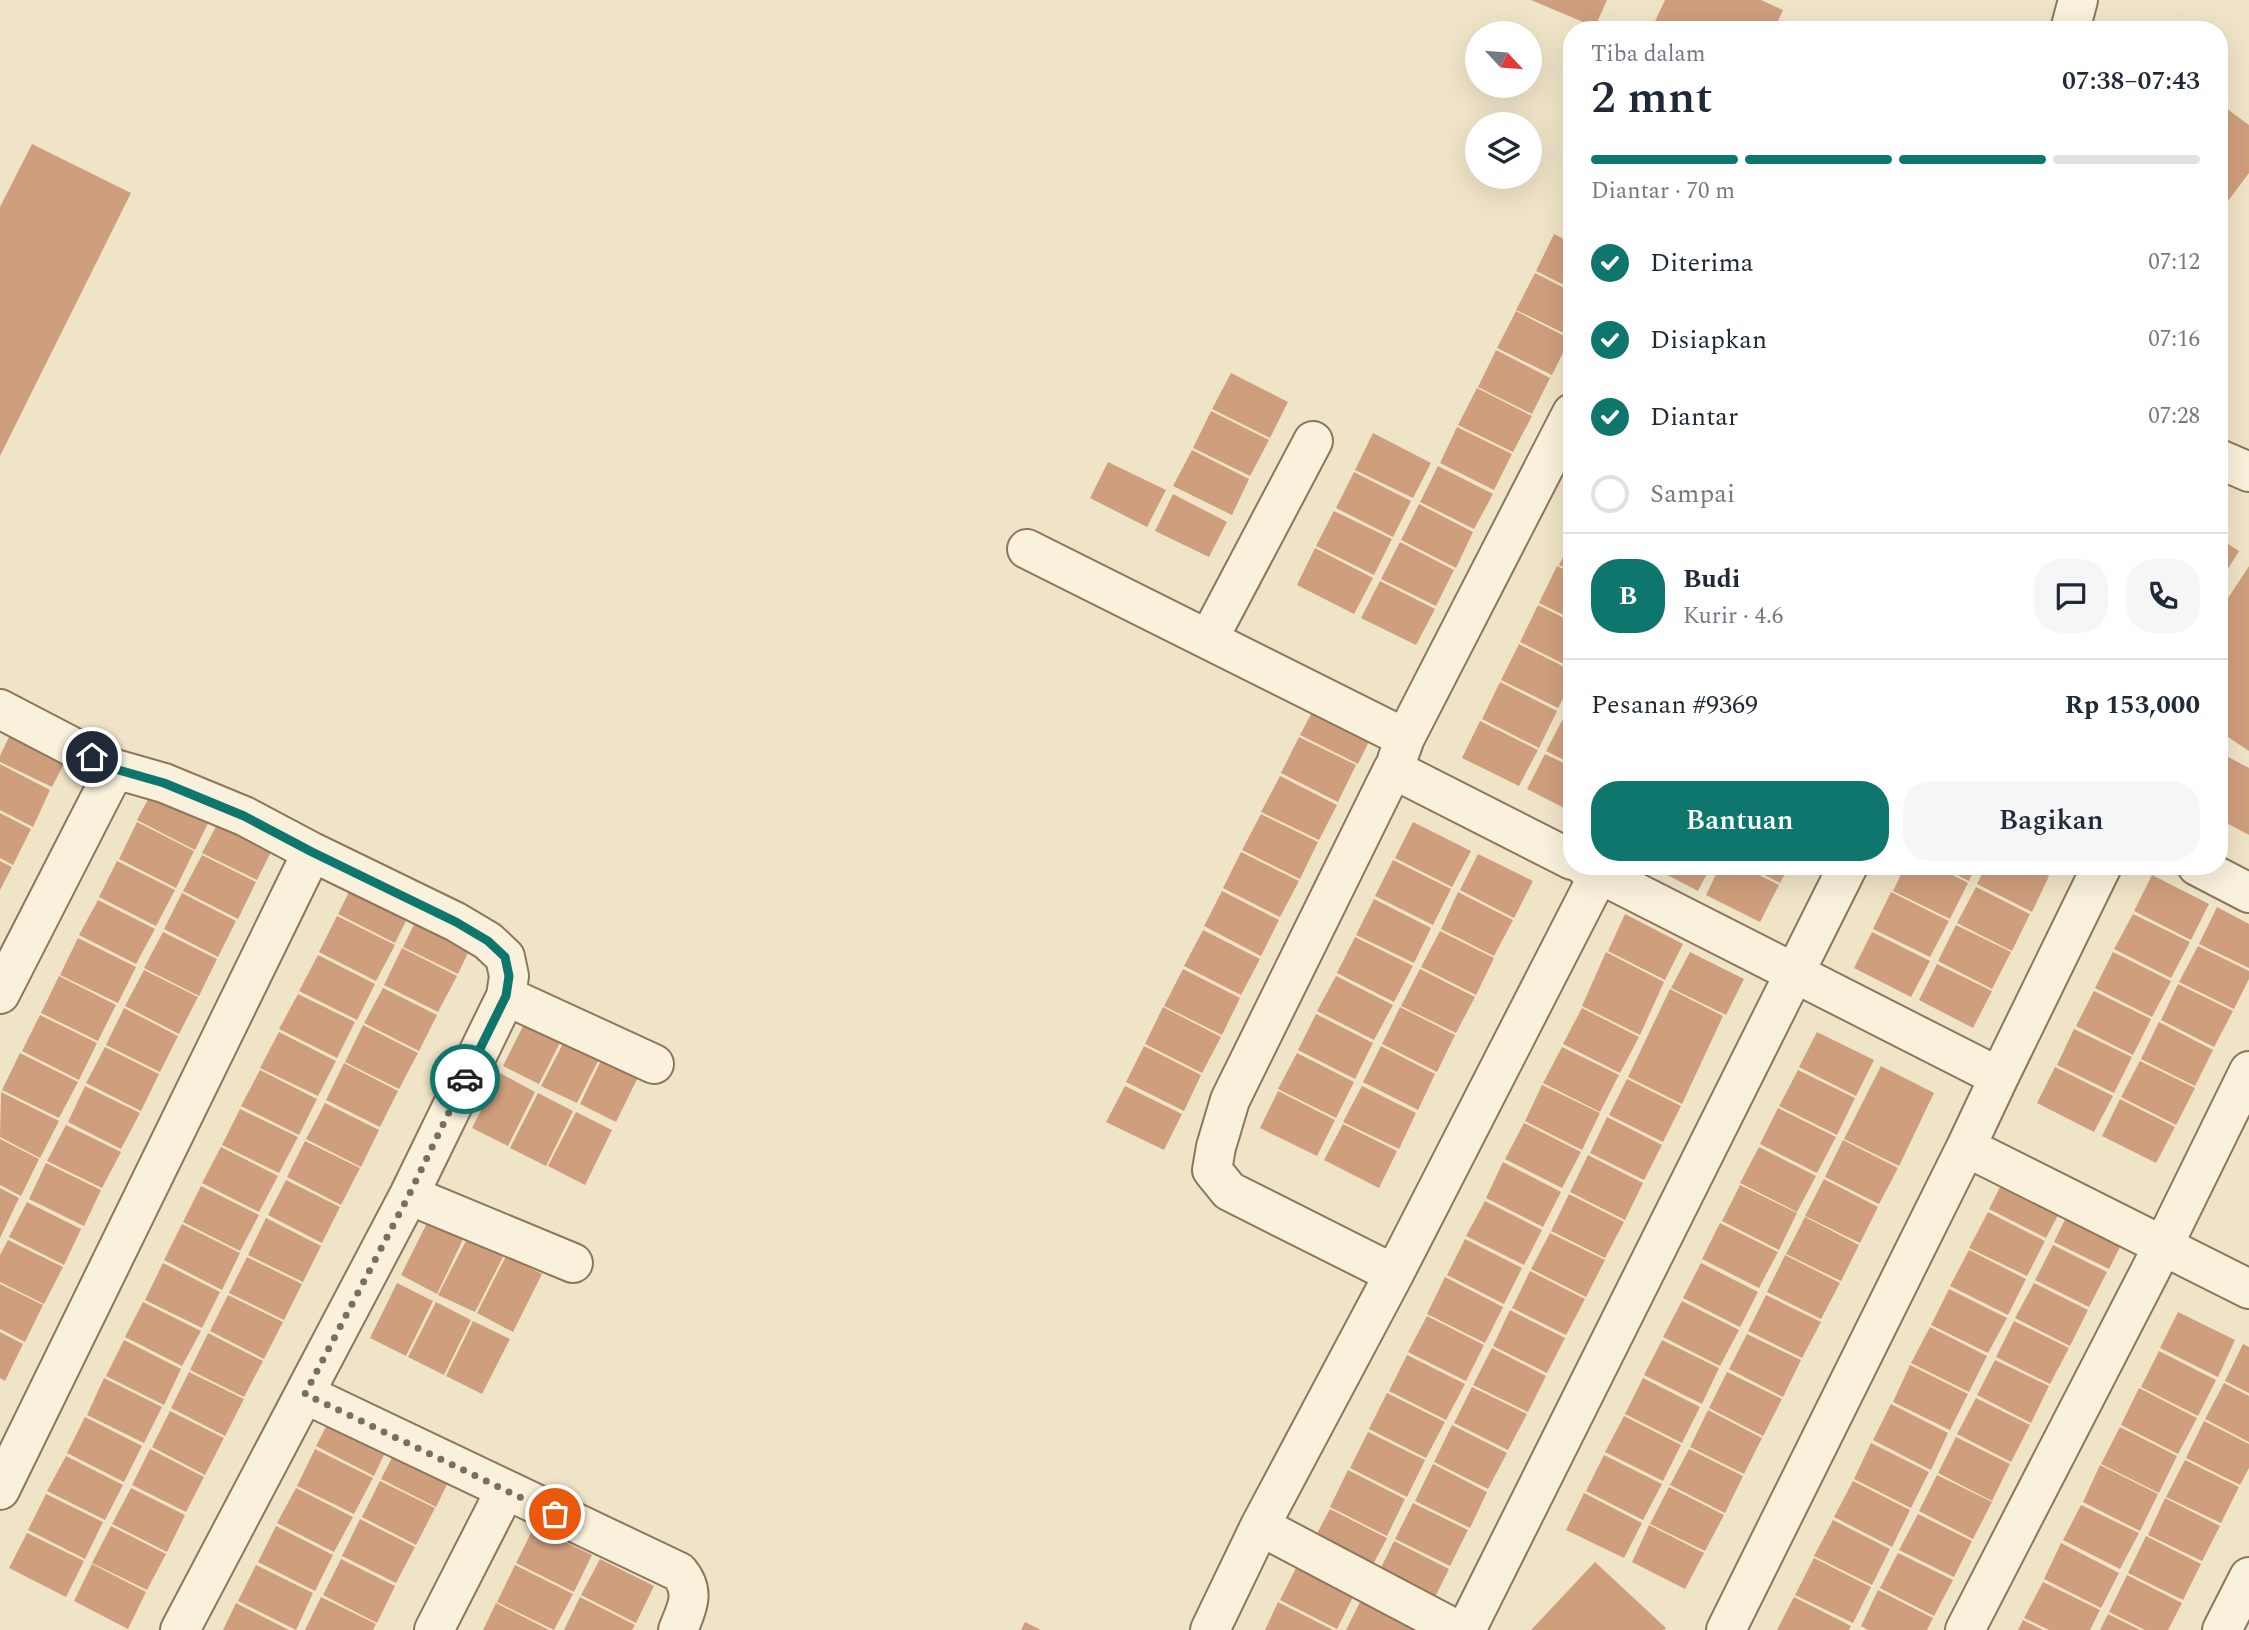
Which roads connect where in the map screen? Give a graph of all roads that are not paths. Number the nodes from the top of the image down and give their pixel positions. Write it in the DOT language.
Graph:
graph roads {
  1 [pos="2078,0"];
  2 [pos="2072,21"];
  3 [pos="1563,431"];
  4 [pos="1313,441"];
  5 [pos="2228,463"];
  6 [pos="2249,472"];
  7 [pos="1027,550"];
  8 [pos="1209,638"];
  9 [pos="0,709"];
  10 [pos="1399,753"];
  11 [pos="115,769"];
  12 [pos="1563,851"];
  13 [pos="312,852"];
  14 [pos="1586,875"];
  15 [pos="1606,875"];
  16 [pos="1845,875"];
  17 [pos="2098,875"];
  18 [pos="2214,875"];
  19 [pos="2249,893"];
  20 [pos="1797,972"];
  21 [pos="0,994"];
  22 [pos="506,996"];
  23 [pos="653,1064"];
  24 [pos="2249,1071"];
  25 [pos="2000,1077"];
  26 [pos="1966,1147"];
  27 [pos="409,1195"];
  28 [pos="2163,1246"];
  29 [pos="573,1263"];
  30 [pos="1394,1274"];
  31 [pos="2249,1289"];
  32 [pos="305,1394"];
  33 [pos="0,1490"];
  34 [pos="505,1491"];
  35 [pos="1260,1526"];
  36 [pos="2249,1577"];
  37 [pos="180,1630"];
  38 [pos="435,1630"];
  39 [pos="678,1630"];
  40 [pos="1210,1630"];
  41 [pos="1457,1630"];
  42 [pos="1466,1630"];
  43 [pos="1727,1630"];
  44 [pos="1965,1630"];
  45 [pos="2222,1630"];
  1 -- 2 [label="street"];
  3 -- 10 [label="street"];
  4 -- 8 [label="street"];
  5 -- 6 [label="street"];
  7 -- 8 [label="street"];
  8 -- 10 [label="street"];
  9 -- 11 [label="street"];
  10 -- 12 [label="street"];
  10 -- 30 [label="street"];
  11 -- 13 [label="street"];
  11 -- 21 [label="street"];
  13 -- 22 [label="street"];
  13 -- 33 [label="street"];
  14 -- 30 [label="street"];
  15 -- 20 [label="street"];
  16 -- 20 [label="street"];
  17 -- 25 [label="street"];
  18 -- 19 [label="street"];
  20 -- 25 [label="street"];
  20 -- 42 [label="street"];
  22 -- 23 [label="street"];
  22 -- 27 [label="street"];
  24 -- 28 [label="street"];
  25 -- 26 [label="street"];
  26 -- 28 [label="street"];
  26 -- 43 [label="street"];
  27 -- 29 [label="street"];
  27 -- 32 [label="street"];
  28 -- 31 [label="street"];
  28 -- 44 [label="street"];
  30 -- 35 [label="street"];
  32 -- 34 [label="street"];
  32 -- 37 [label="street"];
  34 -- 38 [label="street"];
  34 -- 39 [label="street"];
  35 -- 40 [label="street"];
  35 -- 41 [label="street"];
  36 -- 45 [label="street"];
}
